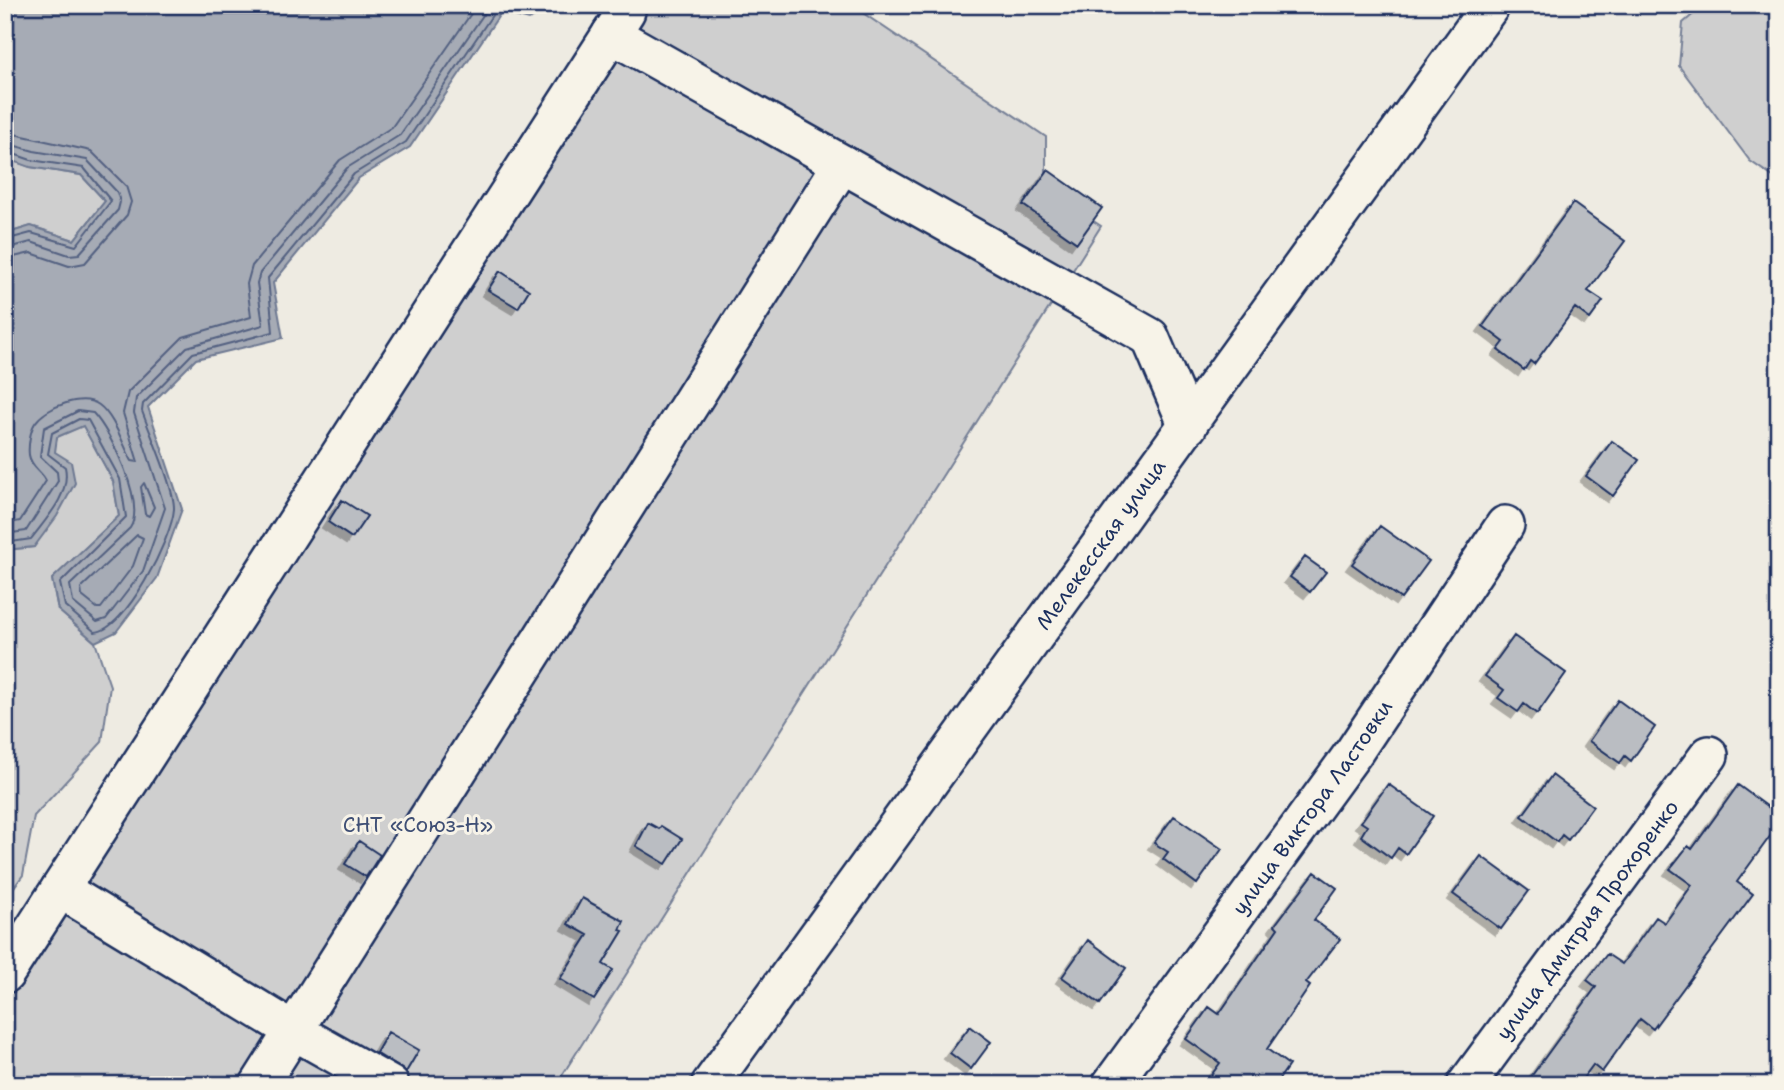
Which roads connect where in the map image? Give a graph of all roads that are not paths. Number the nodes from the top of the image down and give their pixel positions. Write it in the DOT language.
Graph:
graph roads {
  1 [pos="1491,5"];
  2 [pos="842,164"];
  3 [pos="1188,425"];
  4 [pos="1505,525"];
  5 [pos="1709,755"];
  6 [pos="60,889"];
  7 [pos="5,974"];
  8 [pos="293,1031"];
  9 [pos="259,1085"];
  10 [pos="390,1085"];
  11 [pos="710,1085"];
  12 [pos="1111,1085"];
  13 [pos="1466,1085"];
  1 -- 3 [label="street, Мелекесская улица"];
  2 -- 3 [label="street"];
  2 -- 6 [label="street"];
  2 -- 8 [label="street"];
  3 -- 11 [label="street, Мелекесская улица"];
  4 -- 12 [label="street, улица Виктора Ластовки"];
  5 -- 13 [label="street, улица Дмитрия Прохоренко"];
  6 -- 7 [label="street"];
  6 -- 8 [label="street"];
  8 -- 9 [label="street"];
  8 -- 10 [label="street"];
}
